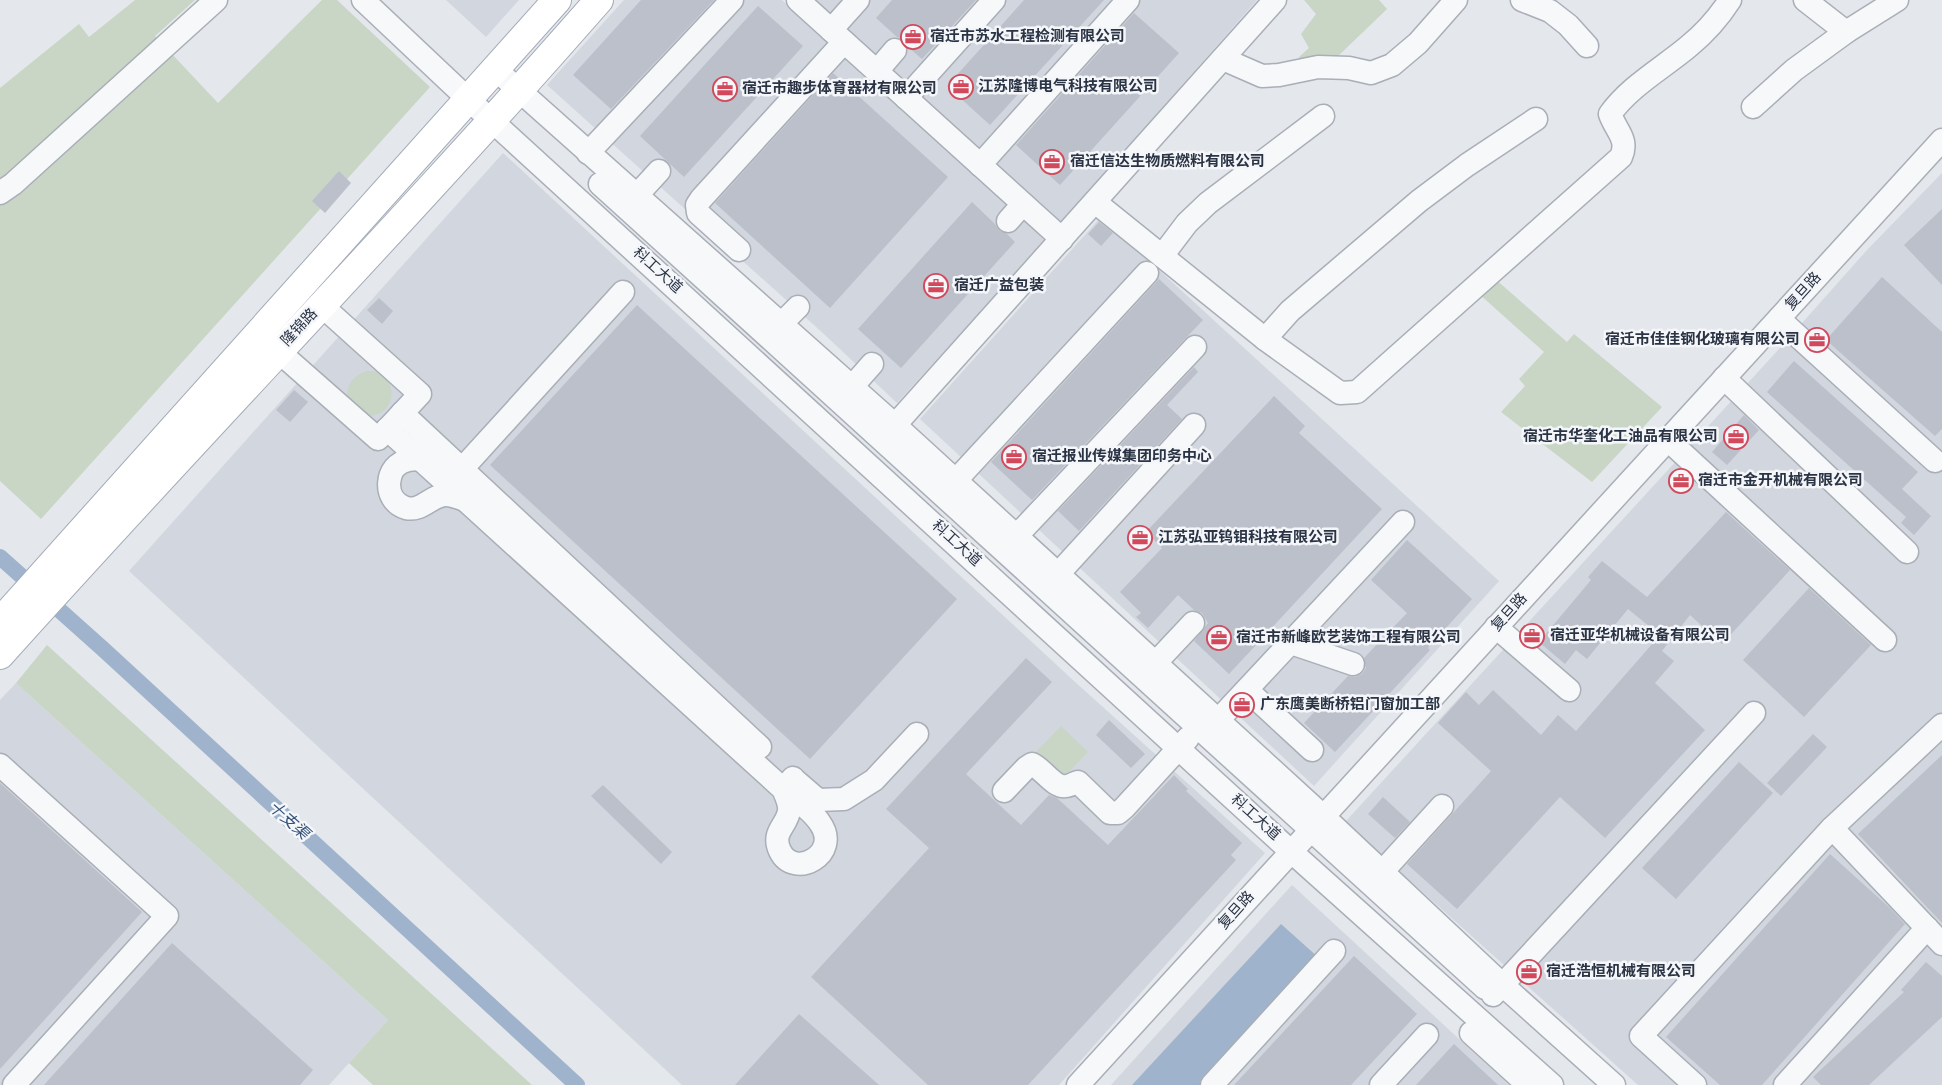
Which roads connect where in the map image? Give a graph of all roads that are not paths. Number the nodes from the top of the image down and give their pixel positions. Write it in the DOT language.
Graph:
graph roads {
  1 [pos="216,0"];
  2 [pos="363,0"];
  3 [pos="556,0"];
  4 [pos="599,0"];
  5 [pos="732,0"];
  6 [pos="798,0"];
  7 [pos="858,0"];
  8 [pos="994,0"];
  9 [pos="1128,0"];
  10 [pos="1276,0"];
  11 [pos="1456,0"];
  12 [pos="1522,0"];
  13 [pos="1730,0"];
  14 [pos="1805,0"];
  15 [pos="1897,0"];
  16 [pos="1846,32"];
  17 [pos="838,36"];
  18 [pos="1587,46"];
  19 [pos="895,50"];
  20 [pos="1223,59"];
  21 [pos="877,71"];
  22 [pos="477,89"];
  23 [pos="906,98"];
  24 [pos="1752,107"];
  25 [pos="501,111"];
  26 [pos="1323,116"];
  27 [pos="1536,120"];
  28 [pos="1942,140"];
  29 [pos="588,152"];
  30 [pos="980,165"];
  31 [pos="659,171"];
  32 [pos="0,193"];
  33 [pos="631,202"];
  34 [pos="1095,202"];
  35 [pos="1023,204"];
  36 [pos="1008,221"];
  37 [pos="1062,239"];
  38 [pos="1162,256"];
  39 [pos="703,266"];
  40 [pos="1147,273"];
  41 [pos="623,292"];
  42 [pos="321,305"];
  43 [pos="798,307"];
  44 [pos="1779,319"];
  45 [pos="781,324"];
  46 [pos="1265,339"];
  47 [pos="1196,347"];
  48 [pos="278,351"];
  49 [pos="872,364"];
  50 [pos="1724,378"];
  51 [pos="846,394"];
  52 [pos="402,413"];
  53 [pos="895,425"];
  54 [pos="1194,425"];
  55 [pos="387,429"];
  56 [pos="1668,440"];
  57 [pos="420,459"];
  58 [pos="1935,461"];
  59 [pos="462,469"];
  60 [pos="949,488"];
  61 [pos="472,492"];
  62 [pos="1403,522"];
  63 [pos="101,526"];
  64 [pos="1009,543"];
  65 [pos="1907,552"];
  66 [pos="1051,581"];
  67 [pos="0,622"];
  68 [pos="1193,623"];
  69 [pos="1496,628"];
  70 [pos="1885,640"];
  71 [pos="1291,643"];
  72 [pos="0,655"];
  73 [pos="1354,664"];
  74 [pos="1149,670"];
  75 [pos="1247,690"];
  76 [pos="1569,690"];
  77 [pos="1754,713"];
  78 [pos="1208,724"];
  79 [pos="1942,725"];
  80 [pos="917,734"];
  81 [pos="1312,750"];
  82 [pos="1178,754"];
  83 [pos="0,765"];
  84 [pos="788,784"];
  85 [pos="1004,791"];
  86 [pos="1442,806"];
  87 [pos="819,811"];
  88 [pos="1317,823"];
  89 [pos="1832,828"];
  90 [pos="1287,856"];
  91 [pos="1376,878"];
  92 [pos="1937,934"];
  93 [pos="1334,951"];
  94 [pos="1497,990"];
  95 [pos="1427,1035"];
  96 [pos="14,1085"];
  97 [pos="1078,1085"];
  98 [pos="1212,1085"];
  99 [pos="1381,1085"];
  100 [pos="1528,1085"];
  101 [pos="1552,1085"];
  102 [pos="1591,1085"];
  103 [pos="1614,1085"];
  104 [pos="1695,1085"];
  105 [pos="1785,1085"];
  1 -- 32 [label="street"];
  2 -- 22 [label="street, 科工大道"];
  3 -- 22 [label="main road, 隆锦路"];
  4 -- 25 [label="main road, 隆锦路"];
  5 -- 29 [label="street"];
  6 -- 17 [label="street"];
  7 -- 17 [label="street"];
  8 -- 23 [label="street"];
  9 -- 30 [label="street"];
  10 -- 20 [label="street"];
  11 -- 20 [label="street"];
  12 -- 18 [label="street"];
  13 -- 46 [label="street"];
  14 -- 16 [label="street"];
  15 -- 16 [label="street"];
  16 -- 24 [label="street"];
  17 -- 21 [label="street"];
  17 -- 39 [label="street"];
  19 -- 21 [label="street"];
  20 -- 34 [label="street"];
  21 -- 23 [label="street"];
  22 -- 25 [label="street"];
  22 -- 25 [label="street, 科工大道"];
  22 -- 63 [label="main road, 隆锦路"];
  23 -- 30 [label="street"];
  25 -- 29 [label="street"];
  25 -- 33 [label="street, 科工大道"];
  25 -- 42 [label="main road, 隆锦路"];
  25 -- 82 [label="street, 科工大道"];
  26 -- 38 [label="street"];
  27 -- 46 [label="street"];
  28 -- 44 [label="street, 复旦路"];
  29 -- 33 [label="street"];
  30 -- 35 [label="street"];
  31 -- 33 [label="street"];
  33 -- 39 [label="street, 科工大道"];
  34 -- 37 [label="street"];
  34 -- 38 [label="street"];
  35 -- 36 [label="street"];
  35 -- 37 [label="street"];
  37 -- 53 [label="street"];
  38 -- 46 [label="street"];
  39 -- 45 [label="street"];
  39 -- 51 [label="street, 科工大道"];
  40 -- 60 [label="street"];
  41 -- 59 [label="street"];
  42 -- 48 [label="main road, 隆锦路"];
  42 -- 52 [label="street"];
  43 -- 45 [label="street"];
  44 -- 50 [label="street, 复旦路"];
  44 -- 58 [label="street"];
  45 -- 51 [label="street"];
  47 -- 64 [label="street"];
  48 -- 55 [label="street"];
  48 -- 63 [label="main road, 隆锦路"];
  49 -- 51 [label="street"];
  50 -- 56 [label="street, 复旦路"];
  50 -- 65 [label="street"];
  51 -- 53 [label="street"];
  51 -- 60 [label="street, 科工大道"];
  52 -- 55 [label="street"];
  52 -- 59 [label="street"];
  53 -- 60 [label="street"];
  54 -- 66 [label="street"];
  55 -- 57 [label="street"];
  56 -- 69 [label="street, 复旦路"];
  56 -- 70 [label="street"];
  57 -- 59 [label="street"];
  57 -- 61 [label="street"];
  57 -- 61 [label="street"];
  59 -- 61 [label="street"];
  60 -- 64 [label="street, 科工大道"];
  61 -- 84 [label="street"];
  62 -- 71 [label="street"];
  63 -- 67 [label="main road, 隆锦路"];
  63 -- 72 [label="main road, 隆锦路"];
  64 -- 66 [label="street, 科工大道"];
  66 -- 74 [label="street, 科工大道"];
  68 -- 74 [label="street"];
  69 -- 76 [label="street"];
  69 -- 88 [label="street, 复旦路"];
  71 -- 73 [label="street"];
  71 -- 75 [label="street"];
  74 -- 78 [label="street, 科工大道"];
  75 -- 78 [label="street"];
  75 -- 81 [label="street"];
  77 -- 94 [label="street"];
  78 -- 82 [label="street"];
  78 -- 88 [label="street, 科工大道"];
  79 -- 89 [label="street"];
  80 -- 87 [label="street"];
  82 -- 85 [label="street"];
  82 -- 90 [label="street, 科工大道"];
  83 -- 96 [label="street"];
  84 -- 87 [label="street"];
  84 -- 87 [label="street"];
  86 -- 91 [label="street"];
  88 -- 90 [label="street, 复旦路"];
  88 -- 91 [label="street, 科工大道"];
  89 -- 92 [label="street"];
  89 -- 104 [label="street"];
  90 -- 97 [label="street, 复旦路"];
  90 -- 100 [label="street"];
  90 -- 101 [label="street, 科工大道"];
  91 -- 94 [label="street, 科工大道"];
  92 -- 105 [label="street"];
  93 -- 98 [label="street"];
  94 -- 102 [label="street, 科工大道"];
  94 -- 103 [label="street"];
  95 -- 99 [label="street"];
}
